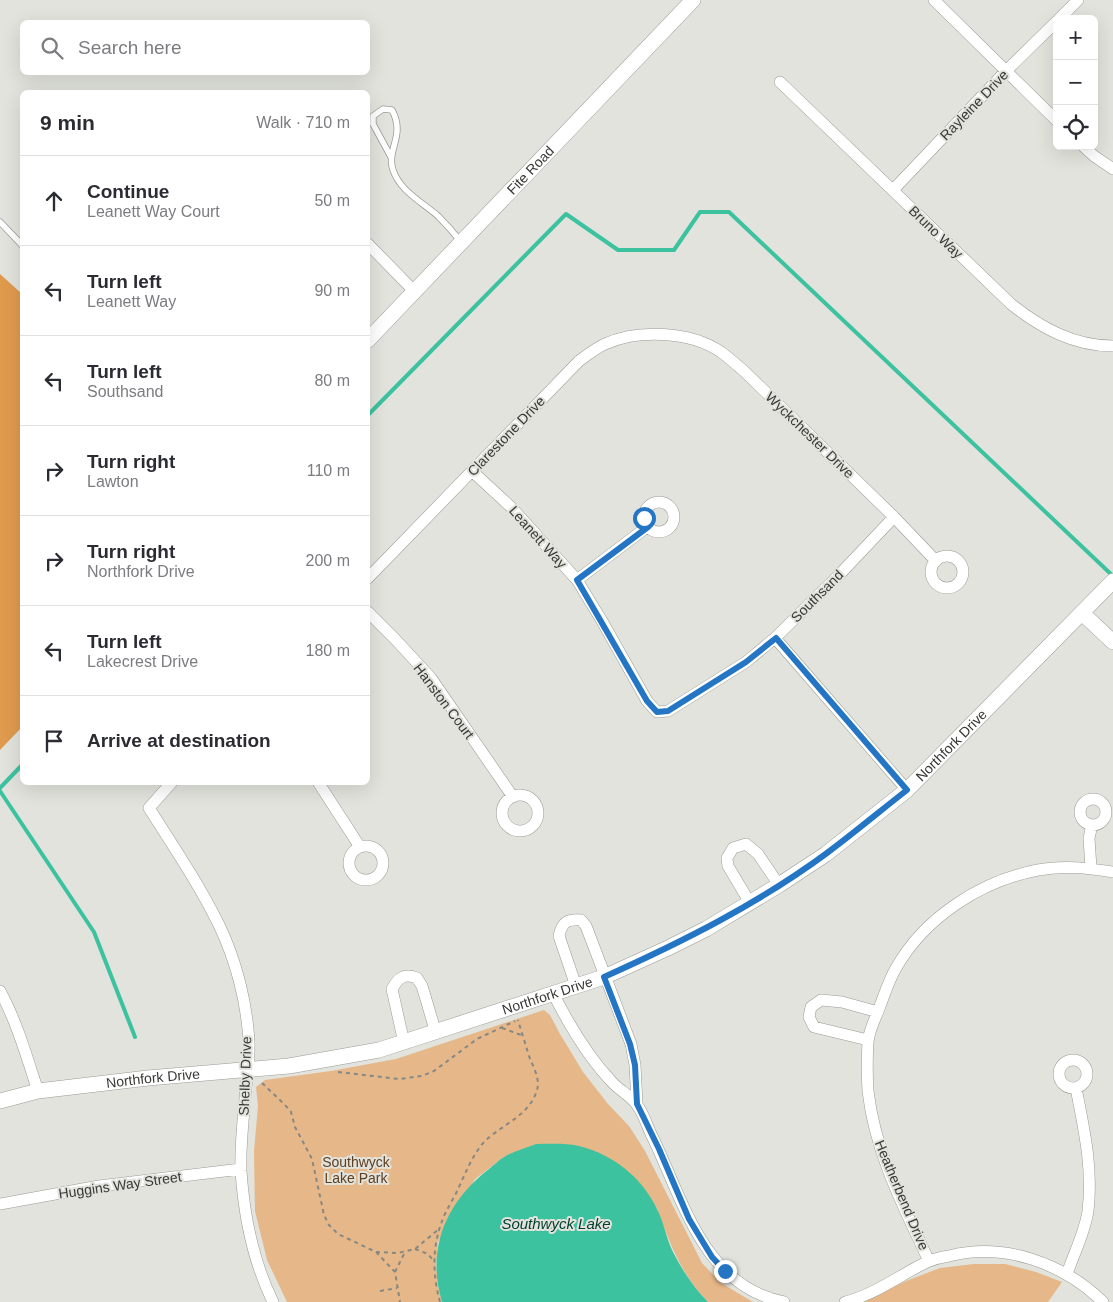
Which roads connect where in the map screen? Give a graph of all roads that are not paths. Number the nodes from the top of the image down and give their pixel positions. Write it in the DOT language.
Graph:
graph roads {
  1 [pos="693,0"];
  2 [pos="934,0"];
  3 [pos="1078,0"];
  4 [pos="1063,15"];
  5 [pos="1053,25"];
  6 [pos="1006,71"];
  7 [pos="780,82"];
  8 [pos="1053,116"];
  9 [pos="1087,150"];
  10 [pos="391,157"];
  11 [pos="1113,169"];
  12 [pos="893,190"];
  13 [pos="0,222"];
  14 [pos="461,242"];
  15 [pos="20,243"];
  16 [pos="370,246"];
  17 [pos="414,291"];
  18 [pos="667,334"];
  19 [pos="370,338"];
  20 [pos="1113,346"];
  21 [pos="472,471"];
  22 [pos="894,516"];
  23 [pos="648,527"];
  24 [pos="936,560"];
  25 [pos="370,576"];
  26 [pos="577,580"];
  27 [pos="1113,581"];
  28 [pos="1082,613"];
  29 [pos="370,614"];
  30 [pos="776,638"];
  31 [pos="1113,642"];
  32 [pos="657,712"];
  33 [pos="169,785"];
  34 [pos="320,785"];
  35 [pos="907,790"];
  36 [pos="513,797"];
  37 [pos="1092,825"];
  38 [pos="360,847"];
  39 [pos="1091,868"];
  40 [pos="1113,872"];
  41 [pos="779,885"];
  42 [pos="750,903"];
  43 [pos="604,977"];
  44 [pos="576,986"];
  45 [pos="0,991"];
  46 [pos="553,993"];
  47 [pos="878,1012"];
  48 [pos="436,1033"];
  49 [pos="868,1040"];
  50 [pos="404,1043"];
  51 [pos="246,1070"];
  52 [pos="1076,1088"];
  53 [pos="38,1091"];
  54 [pos="0,1101"];
  55 [pos="637,1104"];
  56 [pos="241,1169"];
  57 [pos="0,1204"];
  58 [pos="929,1261"];
  59 [pos="1067,1274"];
  60 [pos="273,1302"];
  61 [pos="784,1302"];
  62 [pos="845,1302"];
  63 [pos="1103,1302"];
  1 -- 14 [label="street, Fite Road"];
  2 -- 6 [label="street"];
  3 -- 4 [label="street, Rayleine Drive"];
  5 -- 6 [label="street, Rayleine Drive"];
  6 -- 8 [label="street"];
  6 -- 12 [label="street, Rayleine Drive"];
  7 -- 12 [label="street, Bruno Way"];
  9 -- 11 [label="street"];
  10 -- 10 [label="lane"];
  10 -- 14 [label="lane"];
  12 -- 20 [label="street, Bruno Way"];
  13 -- 15 [label="lane"];
  14 -- 17 [label="street, Fite Road"];
  16 -- 17 [label="street"];
  17 -- 19 [label="street, Fite Road"];
  18 -- 21 [label="street, Clarestone Drive"];
  18 -- 22 [label="street, Wyckchester Drive"];
  21 -- 25 [label="street, Clarestone Drive"];
  21 -- 26 [label="street, Leanett Way"];
  22 -- 24 [label="street, Wyckchester Drive"];
  22 -- 30 [label="street, Southsand"];
  23 -- 26 [label="street"];
  26 -- 32 [label="street, Leanett Way"];
  27 -- 28 [label="street, Northfork Drive"];
  28 -- 31 [label="street"];
  28 -- 35 [label="street, Northfork Drive"];
  29 -- 36 [label="street, Hanston Court"];
  30 -- 32 [label="street, Southsand"];
  30 -- 35 [label="street"];
  33 -- 51 [label="street, Shelby Drive"];
  34 -- 38 [label="street"];
  35 -- 41 [label="street, Northfork Drive"];
  37 -- 39 [label="street"];
  39 -- 40 [label="street, Heatherbend Drive"];
  39 -- 47 [label="street, Heatherbend Drive"];
  41 -- 42 [label="street, Northfork Drive"];
  41 -- 42 [label="street"];
  42 -- 43 [label="street, Northfork Drive"];
  43 -- 44 [label="street, Northfork Drive"];
  43 -- 44 [label="street"];
  43 -- 55 [label="street"];
  44 -- 46 [label="street, Northfork Drive"];
  45 -- 53 [label="street"];
  46 -- 48 [label="street, Northfork Drive"];
  46 -- 55 [label="street"];
  47 -- 49 [label="street, Heatherbend Drive"];
  47 -- 49 [label="street"];
  48 -- 50 [label="street, Northfork Drive"];
  48 -- 50 [label="street"];
  49 -- 58 [label="street, Heatherbend Drive"];
  50 -- 51 [label="street, Northfork Drive"];
  51 -- 53 [label="street, Northfork Drive"];
  51 -- 56 [label="street, Shelby Drive"];
  52 -- 59 [label="street"];
  53 -- 54 [label="street, Northfork Drive"];
  55 -- 61 [label="street"];
  56 -- 57 [label="street, Huggins Way Street"];
  56 -- 60 [label="street, Shelby Drive"];
  58 -- 59 [label="street"];
  58 -- 62 [label="street"];
  59 -- 63 [label="street"];
}
